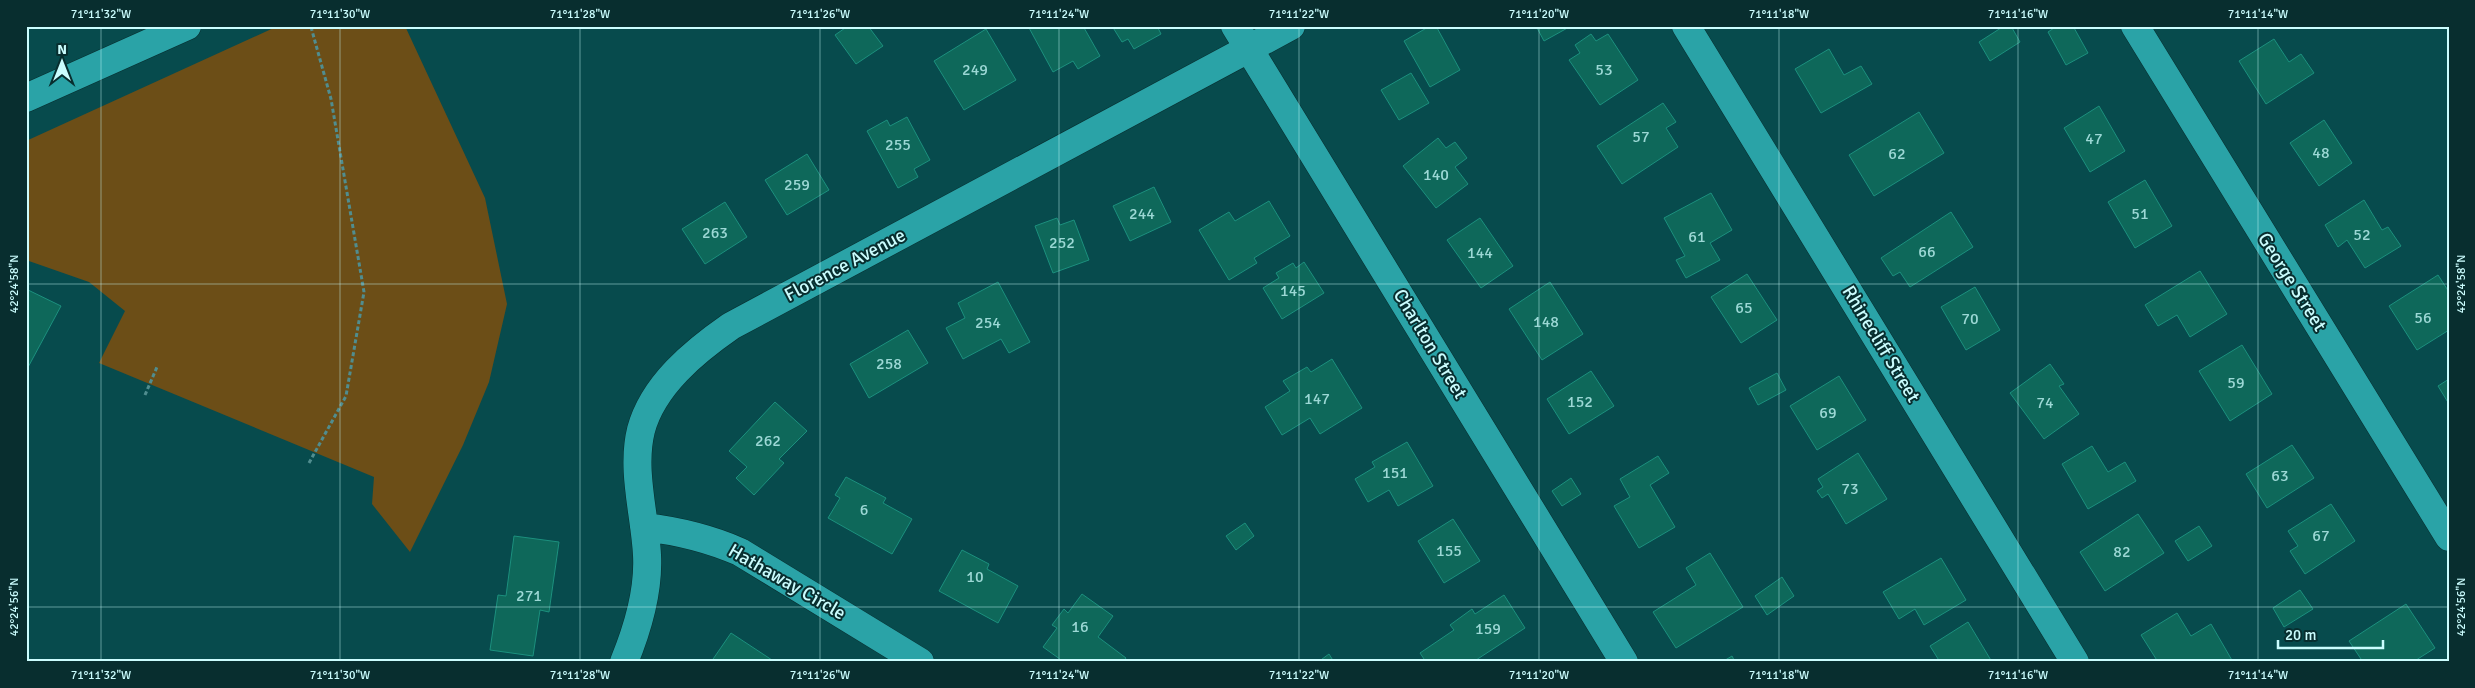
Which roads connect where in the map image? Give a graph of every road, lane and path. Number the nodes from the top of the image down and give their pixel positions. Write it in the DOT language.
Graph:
graph roads {
  1 [pos="187,26"];
  2 [pos="1291,26"];
  3 [pos="1686,26"];
  4 [pos="2135,26"];
  5 [pos="311,27"];
  6 [pos="1242,38"];
  7 [pos="26,98"];
  8 [pos="157,367"];
  9 [pos="146,395"];
  10 [pos="309,463"];
  11 [pos="644,527"];
  12 [pos="2449,537"];
  13 [pos="624,662"];
  14 [pos="920,662"];
  15 [pos="1624,662"];
  16 [pos="2075,662"];
  1 -- 7 [label="street"];
  2 -- 6 [label="street, Florence Avenue"];
  3 -- 16 [label="street, Rhinecliff Street"];
  4 -- 12 [label="street, George Street"];
  5 -- 10 [label="path"];
  6 -- 11 [label="street, Florence Avenue"];
  6 -- 15 [label="street, Charlton Street"];
  8 -- 9 [label="path"];
  11 -- 13 [label="street, Florence Avenue"];
  11 -- 14 [label="street, Hathaway Circle"];
}
